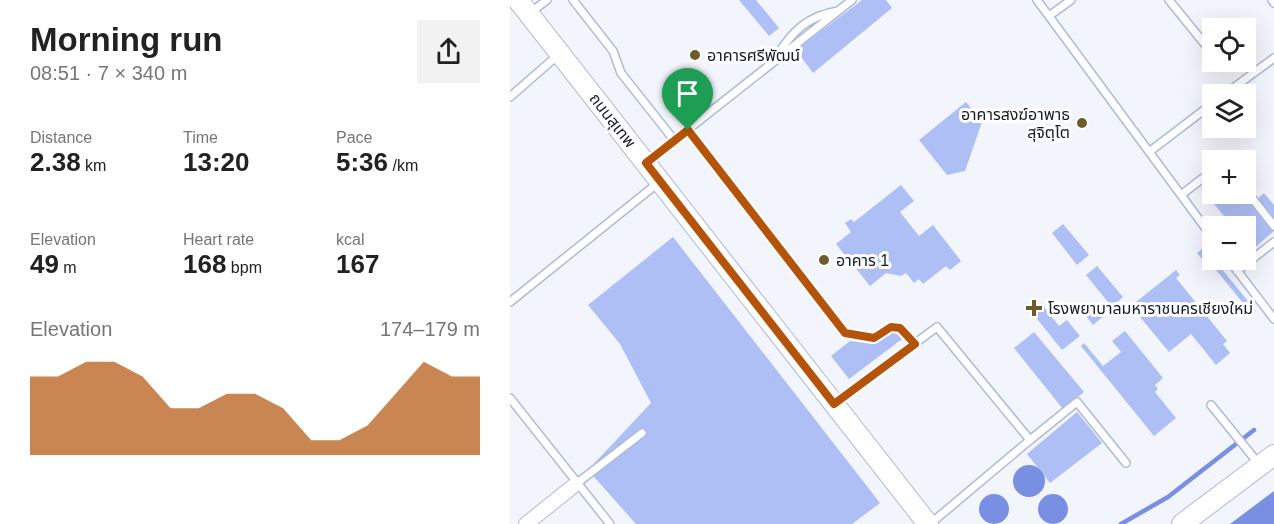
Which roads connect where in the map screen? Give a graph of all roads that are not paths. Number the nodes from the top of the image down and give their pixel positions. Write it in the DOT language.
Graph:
graph roads {
  1 [pos="547,0"];
  2 [pos="573,0"];
  3 [pos="852,0"];
  4 [pos="1037,0"];
  5 [pos="1071,0"];
  6 [pos="1169,0"];
  7 [pos="524,7"];
  8 [pos="1049,16"];
  9 [pos="1202,40"];
  10 [pos="560,53"];
  11 [pos="1274,58"];
  12 [pos="1239,84"];
  13 [pos="510,97"];
  14 [pos="1202,112"];
  15 [pos="688,130"];
  16 [pos="674,141"];
  17 [pos="1149,152"];
  18 [pos="646,163"];
  19 [pos="1202,179"];
  20 [pos="660,181"];
  21 [pos="1181,195"];
  22 [pos="1256,203"];
  23 [pos="1202,223"];
  24 [pos="1274,226"];
  25 [pos="1274,242"];
  26 [pos="1238,271"];
  27 [pos="510,302"];
  28 [pos="1274,319"];
  29 [pos="915,344"];
  30 [pos="510,398"];
  31 [pos="834,404"];
  32 [pos="1211,405"];
  33 [pos="642,433"];
  34 [pos="1030,440"];
  35 [pos="1267,460"];
  36 [pos="1126,462"];
  37 [pos="576,484"];
  38 [pos="526,524"];
  39 [pos="610,524"];
  40 [pos="929,524"];
  41 [pos="1182,524"];
  1 -- 7 [label="lane"];
  2 -- 16 [label="lane"];
  3 -- 15 [label="lane"];
  4 -- 8 [label="lane"];
  5 -- 8 [label="lane"];
  6 -- 9 [label="lane"];
  7 -- 10 [label="main road, ถนนสุเทพ"];
  8 -- 17 [label="lane"];
  10 -- 13 [label="lane"];
  10 -- 18 [label="main road, ถนนสุเทพ"];
  11 -- 12 [label="lane"];
  14 -- 17 [label="lane"];
  15 -- 16 [label="lane"];
  15 -- 29 [label="lane"];
  16 -- 18 [label="lane"];
  17 -- 21 [label="lane"];
  18 -- 20 [label="main road, ถนนสุเทพ"];
  19 -- 21 [label="lane"];
  20 -- 27 [label="lane"];
  20 -- 31 [label="main road, ถนนสุเทพ"];
  21 -- 23 [label="lane"];
  22 -- 24 [label="lane"];
  25 -- 26 [label="lane"];
  26 -- 28 [label="lane"];
  29 -- 31 [label="lane"];
  29 -- 34 [label="lane"];
  30 -- 37 [label="lane"];
  31 -- 40 [label="main road, ถนนสุเทพ"];
  32 -- 35 [label="lane"];
  33 -- 37 [label="lane"];
  34 -- 36 [label="lane"];
  34 -- 40 [label="lane"];
  35 -- 41 [label="main road"];
  37 -- 38 [label="street"];
  37 -- 39 [label="lane"];
}
